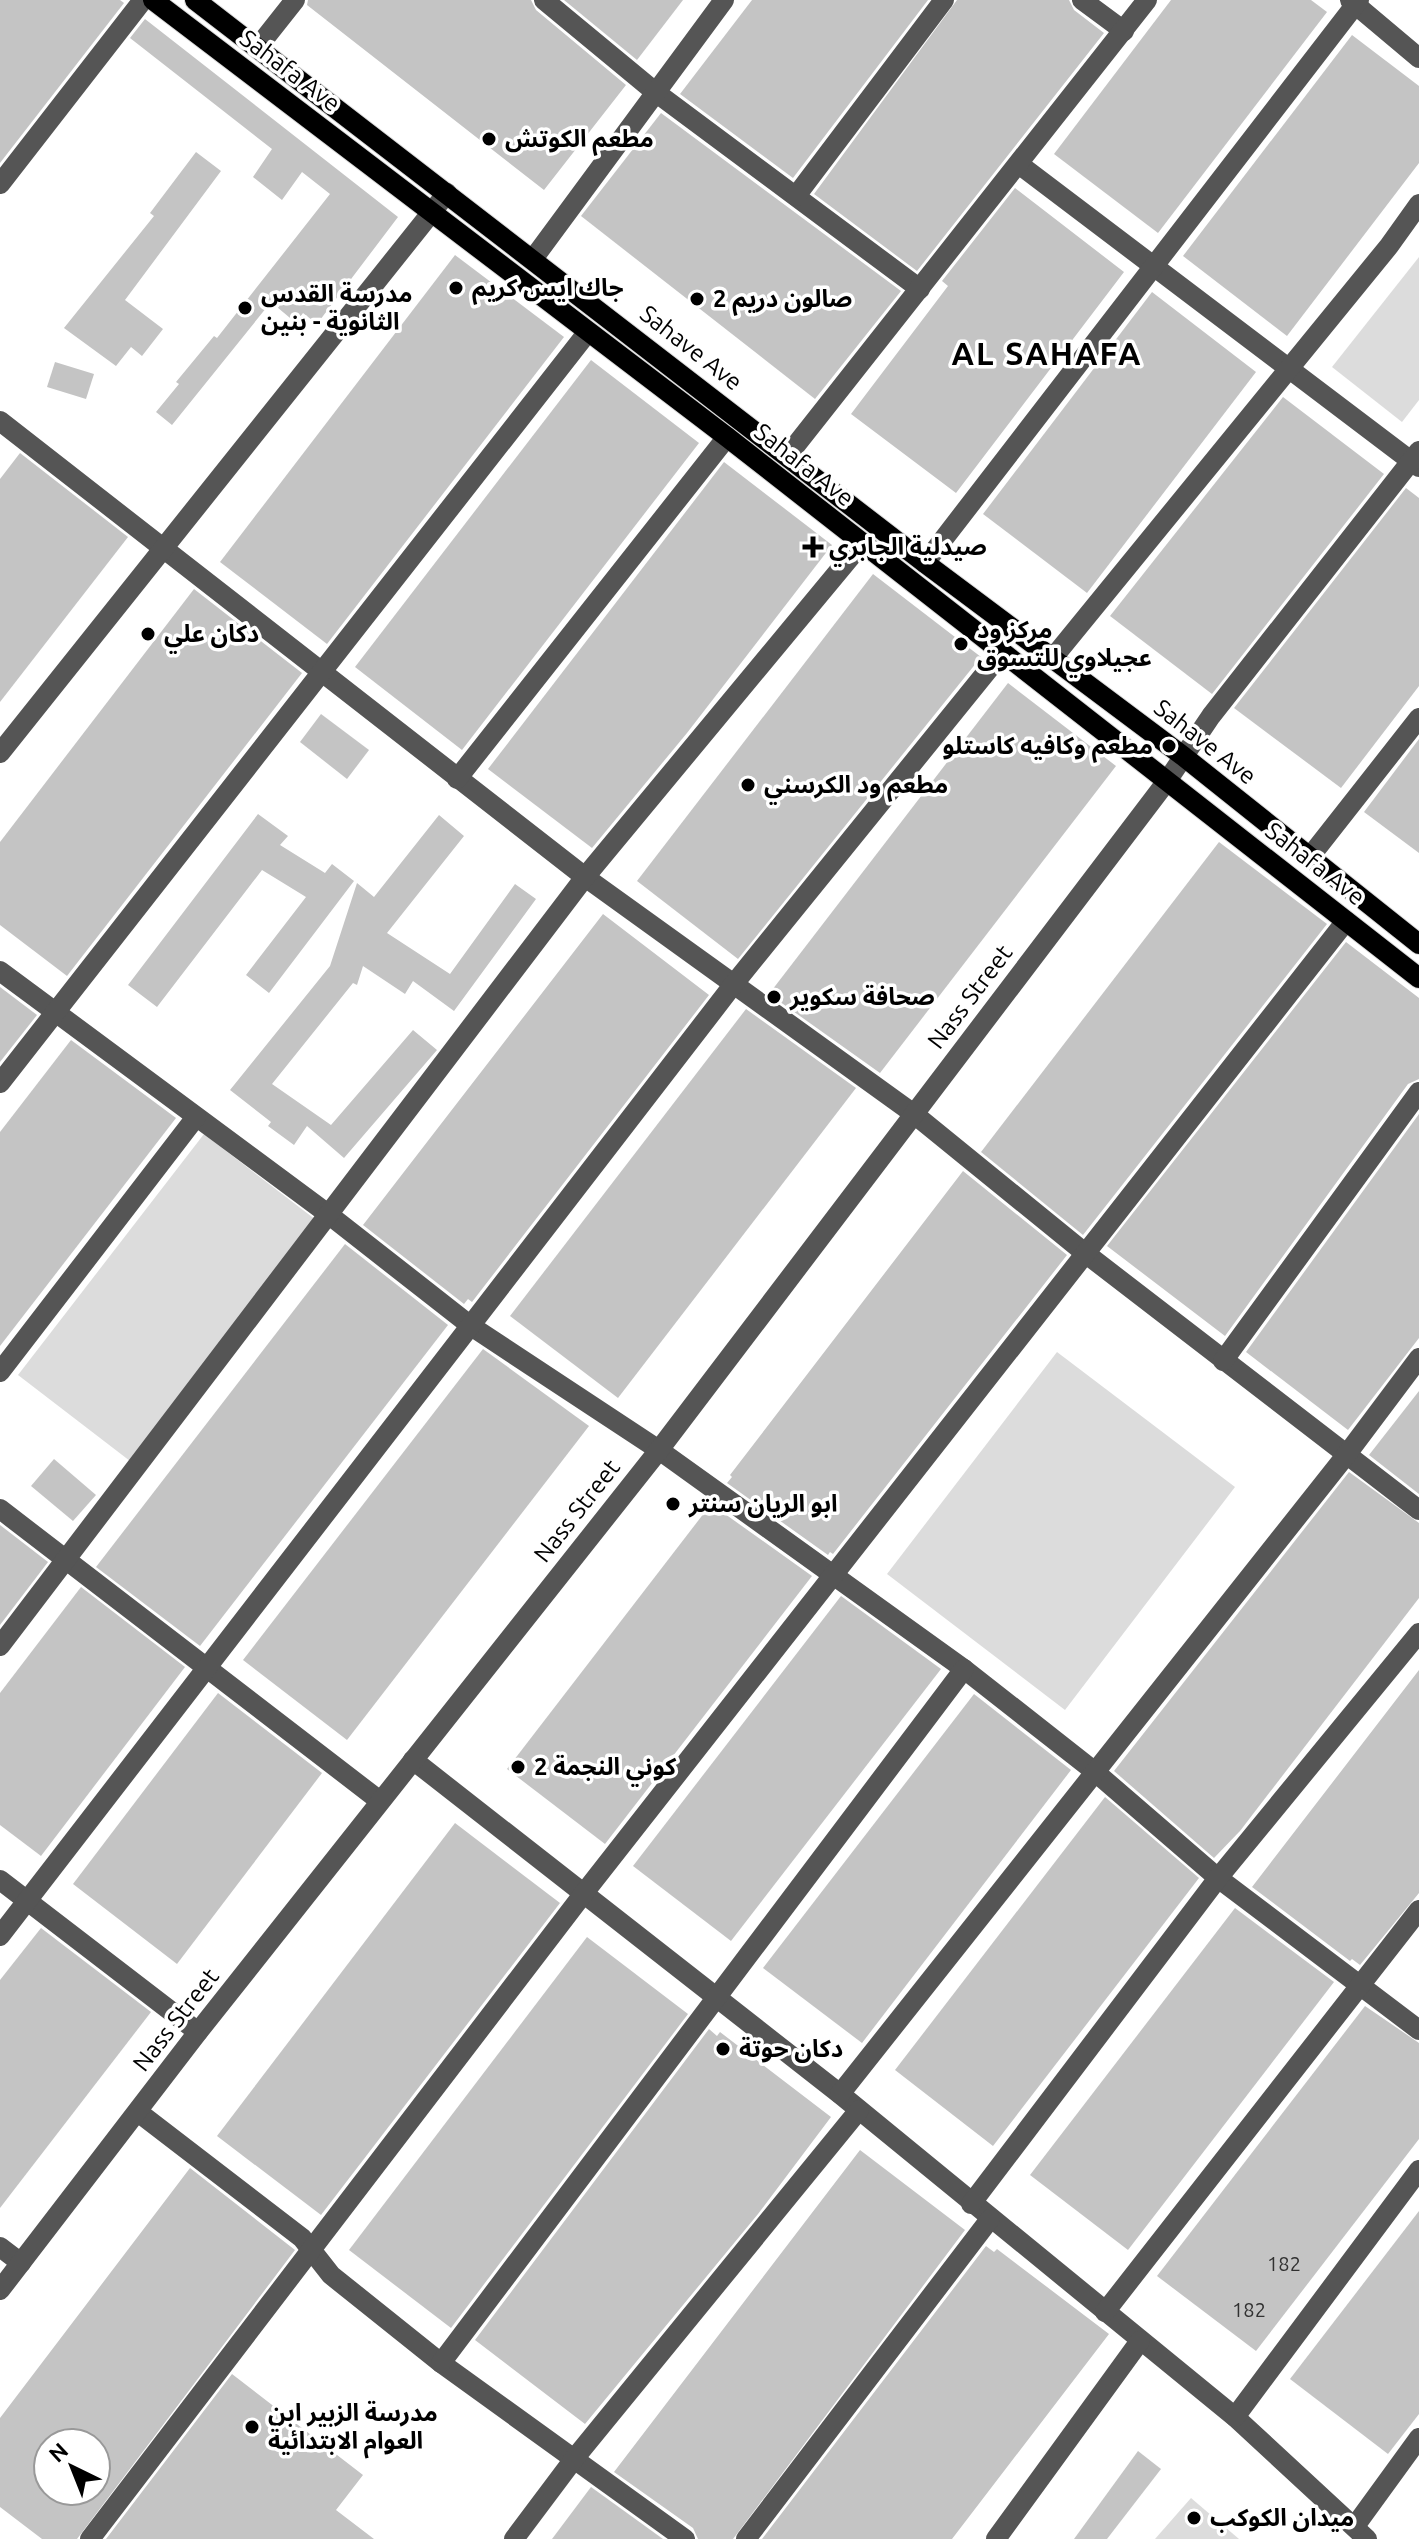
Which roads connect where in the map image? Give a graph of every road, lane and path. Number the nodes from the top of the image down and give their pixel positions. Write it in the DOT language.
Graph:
graph roads {
  1 [pos="143,0"];
  2 [pos="153,0"];
  3 [pos="195,0"];
  4 [pos="295,0"];
  5 [pos="544,0"];
  6 [pos="724,0"];
  7 [pos="944,0"];
  8 [pos="1082,0"];
  9 [pos="1147,0"];
  10 [pos="1355,1"];
  11 [pos="1124,31"];
  12 [pos="257,48"];
  13 [pos="1419,58"];
  14 [pos="654,91"];
  15 [pos="1020,165"];
  16 [pos="0,184"];
  17 [pos="447,193"];
  18 [pos="796,196"];
  19 [pos="1419,204"];
  20 [pos="432,211"];
  21 [pos="533,259"];
  22 [pos="1153,263"];
  23 [pos="920,289"];
  24 [pos="587,333"];
  25 [pos="1287,367"];
  26 [pos="3,430"];
  27 [pos="727,437"];
  28 [pos="788,455"];
  29 [pos="1416,460"];
  30 [pos="862,543"];
  31 [pos="160,549"];
  32 [pos="925,563"];
  33 [pos="1001,654"];
  34 [pos="1052,659"];
  35 [pos="321,672"];
  36 [pos="1419,718"];
  37 [pos="0,753"];
  38 [pos="1183,756"];
  39 [pos="457,779"];
  40 [pos="1167,781"];
  41 [pos="1309,858"];
  42 [pos="585,877"];
  43 [pos="1346,921"];
  44 [pos="1419,944"];
  45 [pos="0,971"];
  46 [pos="1419,978"];
  47 [pos="733,985"];
  48 [pos="54,1013"];
  49 [pos="0,1083"];
  50 [pos="1419,1092"];
  51 [pos="914,1114"];
  52 [pos="196,1117"];
  53 [pos="328,1214"];
  54 [pos="1085,1253"];
  55 [pos="471,1326"];
  56 [pos="1419,1358"];
  57 [pos="1223,1361"];
  58 [pos="0,1372"];
  59 [pos="659,1450"];
  60 [pos="1347,1454"];
  61 [pos="0,1509"];
  62 [pos="1419,1510"];
  63 [pos="67,1558"];
  64 [pos="836,1575"];
  65 [pos="1419,1633"];
  66 [pos="0,1646"];
  67 [pos="206,1666"];
  68 [pos="964,1669"];
  69 [pos="413,1760"];
  70 [pos="1094,1771"];
  71 [pos="380,1801"];
  72 [pos="1218,1878"];
  73 [pos="0,1880"];
  74 [pos="584,1893"];
  75 [pos="28,1901"];
  76 [pos="1419,1910"];
  77 [pos="0,1936"];
  78 [pos="1359,1984"];
  79 [pos="719,1997"];
  80 [pos="1419,2030"];
  81 [pos="198,2032"];
  82 [pos="840,2094"];
  83 [pos="859,2110"];
  84 [pos="138,2112"];
  85 [pos="1419,2170"];
  86 [pos="971,2204"];
  87 [pos="990,2219"];
  88 [pos="0,2247"];
  89 [pos="311,2250"];
  90 [pos="21,2263"];
  91 [pos="0,2290"];
  92 [pos="1105,2312"];
  93 [pos="1140,2341"];
  94 [pos="441,2363"];
  95 [pos="1235,2417"];
  96 [pos="1419,2438"];
  97 [pos="574,2459"];
  98 [pos="1361,2532"];
  99 [pos="90,2539"];
  100 [pos="514,2539"];
  101 [pos="685,2539"];
  102 [pos="746,2539"];
  103 [pos="996,2539"];
  1 -- 16 [label="street"];
  2 -- 20 [label="main road, Sahafa Ave"];
  3 -- 12 [label="main road, Sahave Ave"];
  4 -- 12 [label="street"];
  5 -- 14 [label="street"];
  6 -- 14 [label="street"];
  7 -- 18 [label="street"];
  8 -- 11 [label="street"];
  9 -- 11 [label="street"];
  10 -- 13 [label="street"];
  10 -- 22 [label="street"];
  11 -- 15 [label="street"];
  12 -- 17 [label="main road, Sahave Ave"];
  14 -- 18 [label="street"];
  14 -- 21 [label="street"];
  15 -- 22 [label="street"];
  15 -- 23 [label="street"];
  17 -- 20 [label="street"];
  17 -- 21 [label="main road, Sahave Ave"];
  18 -- 23 [label="street"];
  19 -- 25 [label="street"];
  20 -- 24 [label="main road, Sahafa Ave"];
  20 -- 31 [label="street"];
  21 -- 28 [label="main road, Sahave Ave"];
  22 -- 25 [label="street"];
  22 -- 32 [label="street"];
  23 -- 28 [label="street"];
  24 -- 27 [label="main road, Sahafa Ave"];
  24 -- 35 [label="street"];
  25 -- 29 [label="street"];
  25 -- 34 [label="street"];
  26 -- 31 [label="street"];
  27 -- 30 [label="main road, Sahafa Ave"];
  27 -- 39 [label="street"];
  28 -- 32 [label="main road, Sahave Ave"];
  29 -- 38 [label="street, Nass Street"];
  30 -- 33 [label="main road, Sahafa Ave"];
  30 -- 42 [label="street"];
  31 -- 35 [label="street"];
  31 -- 37 [label="street"];
  32 -- 34 [label="main road, Sahave Ave"];
  33 -- 40 [label="main road, Sahafa Ave"];
  33 -- 47 [label="street"];
  34 -- 38 [label="main road, Sahave Ave"];
  35 -- 39 [label="street"];
  35 -- 48 [label="street"];
  36 -- 41 [label="street"];
  38 -- 40 [label="street, Nass Street"];
  38 -- 41 [label="main road, Sahave Ave"];
  39 -- 42 [label="street"];
  40 -- 43 [label="main road, Sahafa Ave"];
  40 -- 51 [label="street, Nass Street"];
  41 -- 44 [label="main road, Sahave Ave"];
  42 -- 47 [label="street"];
  42 -- 53 [label="street"];
  43 -- 46 [label="main road, Sahafa Ave"];
  43 -- 54 [label="street"];
  45 -- 48 [label="street"];
  47 -- 51 [label="street"];
  47 -- 55 [label="street"];
  48 -- 49 [label="street"];
  48 -- 52 [label="street"];
  50 -- 57 [label="street"];
  51 -- 54 [label="street"];
  51 -- 59 [label="street, Nass Street"];
  52 -- 53 [label="street"];
  52 -- 58 [label="street"];
  53 -- 55 [label="street"];
  53 -- 63 [label="street"];
  54 -- 57 [label="street"];
  54 -- 64 [label="street"];
  55 -- 59 [label="street"];
  55 -- 67 [label="street"];
  56 -- 60 [label="street"];
  57 -- 60 [label="street"];
  59 -- 64 [label="street"];
  59 -- 69 [label="street, Nass Street"];
  60 -- 62 [label="street"];
  60 -- 70 [label="street"];
  61 -- 63 [label="street"];
  63 -- 66 [label="street"];
  63 -- 67 [label="street"];
  64 -- 68 [label="street"];
  64 -- 74 [label="street"];
  65 -- 72 [label="street"];
  67 -- 71 [label="street"];
  67 -- 75 [label="street"];
  68 -- 70 [label="street"];
  68 -- 79 [label="street"];
  69 -- 71 [label="street, Nass Street"];
  69 -- 74 [label="street"];
  70 -- 72 [label="street"];
  70 -- 82 [label="street"];
  71 -- 81 [label="street, Nass Street"];
  72 -- 78 [label="street"];
  72 -- 86 [label="street"];
  73 -- 75 [label="street"];
  74 -- 79 [label="street"];
  74 -- 89 [label="street"];
  75 -- 77 [label="street"];
  75 -- 81 [label="street"];
  76 -- 78 [label="street"];
  78 -- 80 [label="street"];
  78 -- 92 [label="street"];
  79 -- 82 [label="street"];
  79 -- 94 [label="street"];
  81 -- 84 [label="street, Nass Street"];
  82 -- 83 [label="street"];
  83 -- 86 [label="street"];
  83 -- 97 [label="street"];
  84 -- 89 [label="street"];
  84 -- 90 [label="street, Nass Street"];
  85 -- 95 [label="street"];
  86 -- 87 [label="street"];
  87 -- 92 [label="street"];
  87 -- 102 [label="street"];
  88 -- 90 [label="street"];
  89 -- 94 [label="street"];
  89 -- 99 [label="street"];
  90 -- 91 [label="street, Nass Street"];
  92 -- 93 [label="street"];
  93 -- 95 [label="street"];
  93 -- 103 [label="street"];
  94 -- 97 [label="street"];
  95 -- 98 [label="street"];
  96 -- 98 [label="street"];
  97 -- 100 [label="street"];
  97 -- 101 [label="street"];
}
